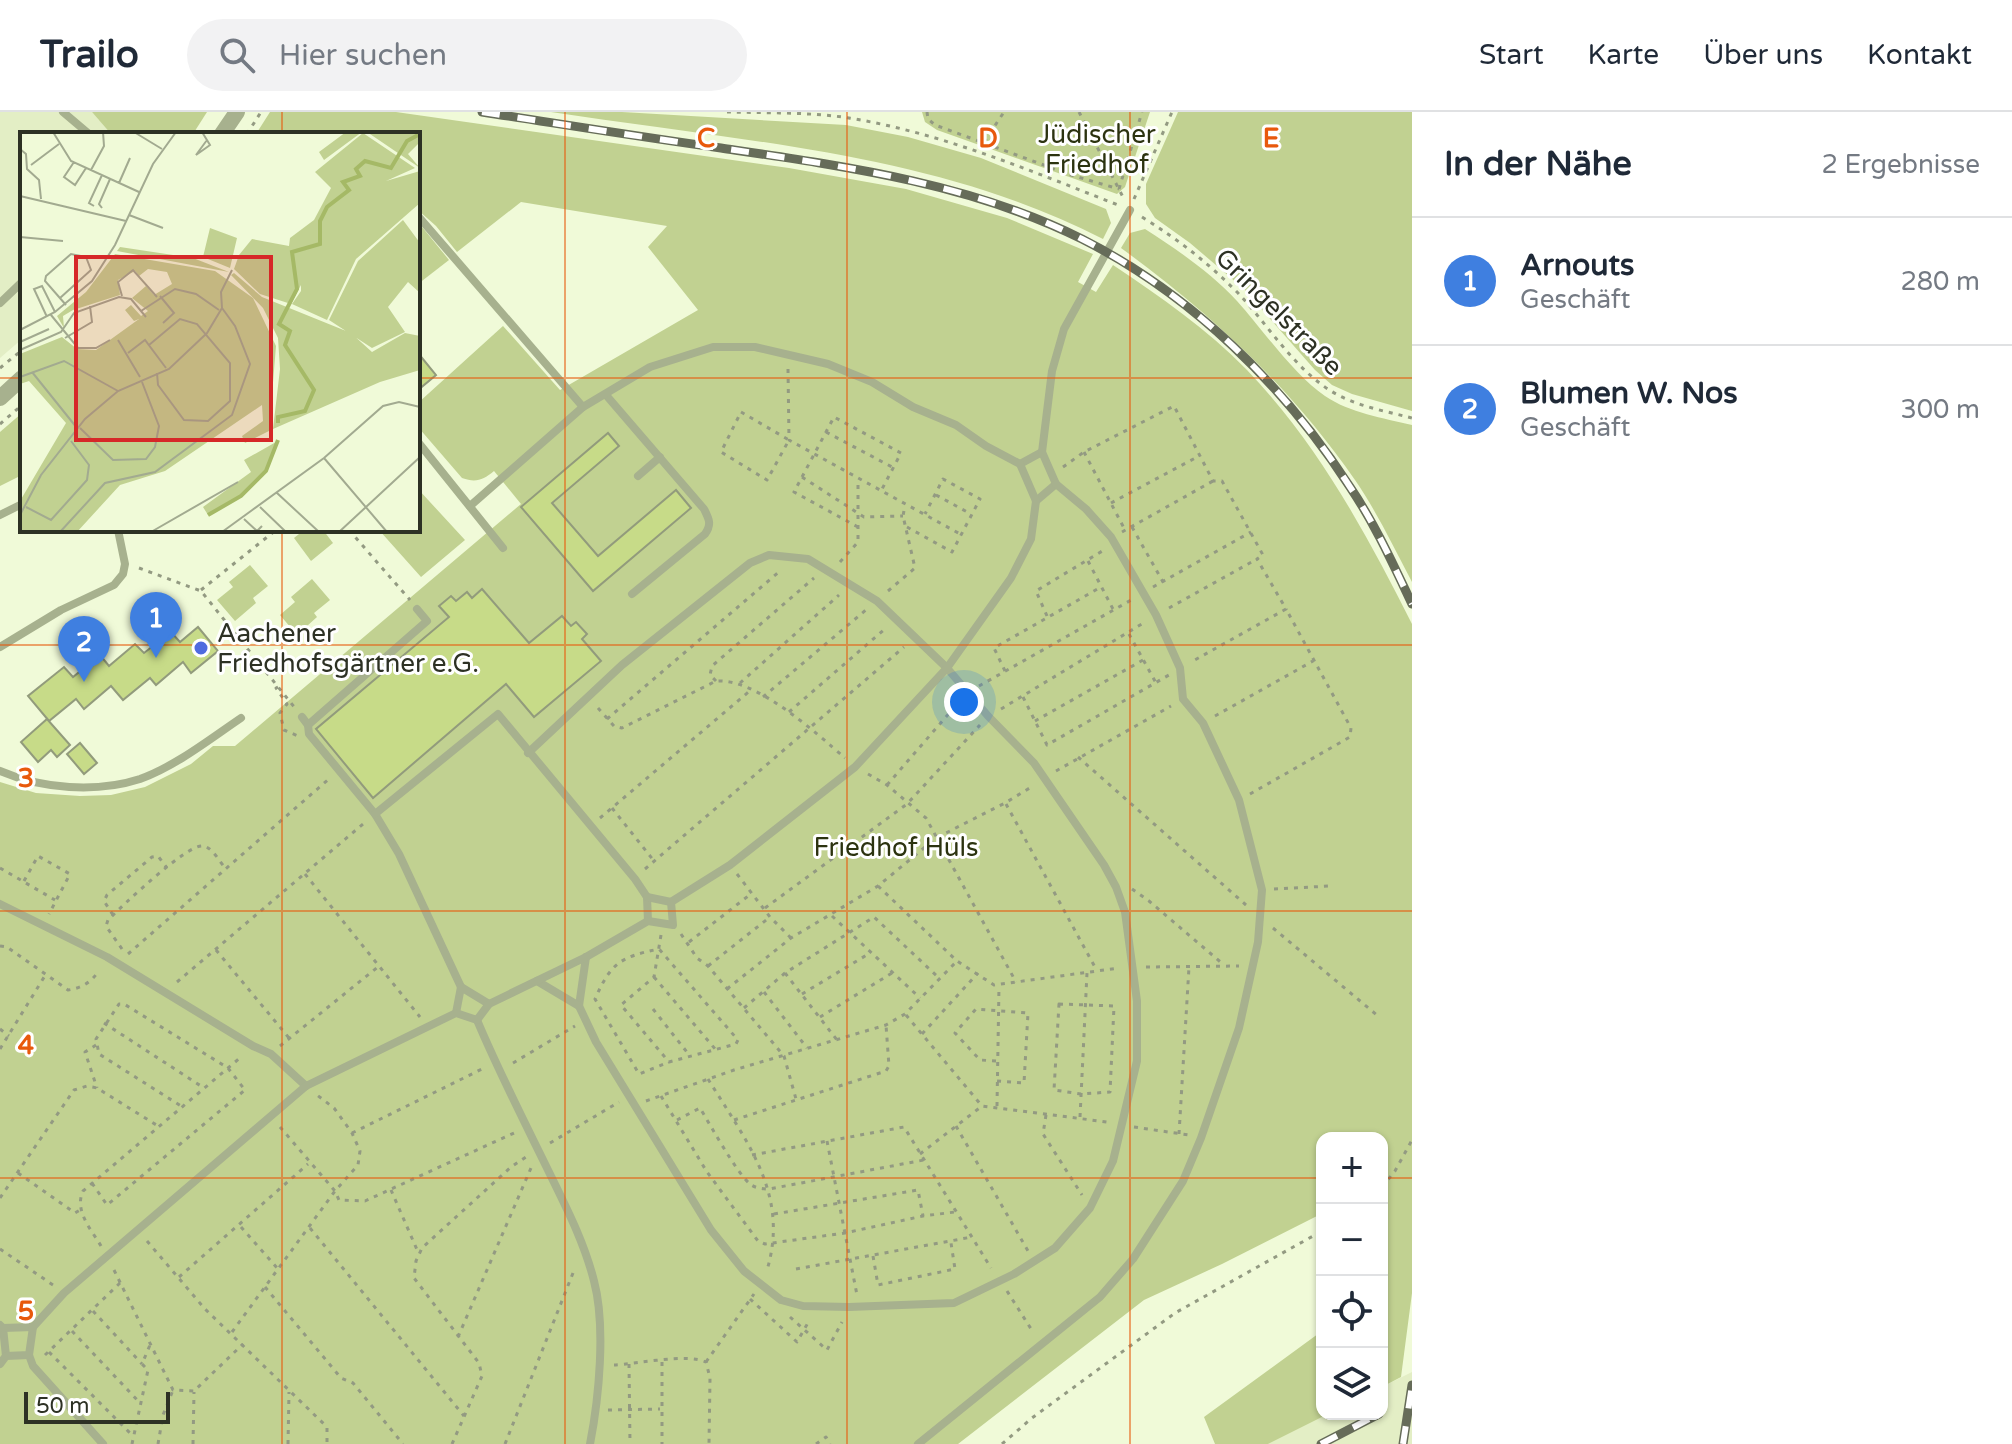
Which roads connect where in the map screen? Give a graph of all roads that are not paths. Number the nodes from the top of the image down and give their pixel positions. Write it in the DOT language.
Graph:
graph roads {
  1 [pos="63,112"];
  2 [pos="237,112"];
  3 [pos="87,132"];
  4 [pos="223,132"];
  5 [pos="1130,210"];
  6 [pos="420,218"];
  7 [pos="20,284"];
  8 [pos="0,303"];
  9 [pos="20,380"];
  10 [pos="606,395"];
  11 [pos="0,398"];
  12 [pos="583,407"];
  13 [pos="420,444"];
  14 [pos="1042,452"];
  15 [pos="660,457"];
  16 [pos="1020,464"];
  17 [pos="638,476"];
  18 [pos="1056,484"];
  19 [pos="1036,501"];
  20 [pos="20,505"];
  21 [pos="470,506"];
  22 [pos="0,515"];
  23 [pos="118,532"];
  24 [pos="503,548"];
  25 [pos="632,594"];
  26 [pos="417,609"];
  27 [pos="0,647"];
  28 [pos="947,668"];
  29 [pos="241,718"];
  30 [pos="528,753"];
  31 [pos="0,771"];
  32 [pos="375,814"];
  33 [pos="647,897"];
  34 [pos="671,902"];
  35 [pos="0,904"];
  36 [pos="648,921"];
  37 [pos="586,957"];
  38 [pos="537,981"];
  39 [pos="461,987"];
  40 [pos="489,1004"];
  41 [pos="579,1006"];
  42 [pos="456,1013"];
  43 [pos="477,1020"];
  44 [pos="306,1086"];
  45 [pos="2,1326"];
  46 [pos="33,1327"];
  47 [pos="29,1355"];
  48 [pos="3,1360"];
  49 [pos="103,1444"];
  50 [pos="590,1444"];
  51 [pos="918,1444"];
  1 -- 3 [label="lane"];
  2 -- 4 [label="street"];
  5 -- 14 [label="lane"];
  6 -- 12 [label="lane"];
  7 -- 8 [label="lane"];
  9 -- 11 [label="street"];
  10 -- 12 [label="lane"];
  10 -- 15 [label="lane"];
  10 -- 16 [label="lane"];
  12 -- 21 [label="lane"];
  13 -- 21 [label="lane"];
  14 -- 16 [label="lane"];
  14 -- 18 [label="lane"];
  15 -- 17 [label="lane"];
  15 -- 25 [label="lane"];
  16 -- 19 [label="lane"];
  18 -- 19 [label="lane"];
  18 -- 51 [label="lane"];
  19 -- 28 [label="lane"];
  20 -- 22 [label="lane"];
  21 -- 24 [label="lane"];
  23 -- 27 [label="lane"];
  26 -- 32 [label="lane"];
  28 -- 30 [label="lane"];
  28 -- 34 [label="lane"];
  28 -- 41 [label="lane"];
  29 -- 31 [label="lane"];
  30 -- 32 [label="lane"];
  30 -- 33 [label="lane"];
  32 -- 39 [label="lane"];
  33 -- 34 [label="lane"];
  33 -- 36 [label="lane"];
  34 -- 36 [label="lane"];
  35 -- 44 [label="lane"];
  36 -- 37 [label="lane"];
  37 -- 38 [label="lane"];
  37 -- 41 [label="lane"];
  38 -- 40 [label="lane"];
  38 -- 41 [label="lane"];
  39 -- 40 [label="lane"];
  39 -- 42 [label="lane"];
  40 -- 43 [label="lane"];
  42 -- 43 [label="lane"];
  42 -- 44 [label="lane"];
  43 -- 50 [label="lane"];
  44 -- 46 [label="lane"];
  45 -- 46 [label="lane"];
  45 -- 48 [label="lane"];
  46 -- 47 [label="lane"];
  47 -- 48 [label="lane"];
  47 -- 49 [label="lane"];
}
